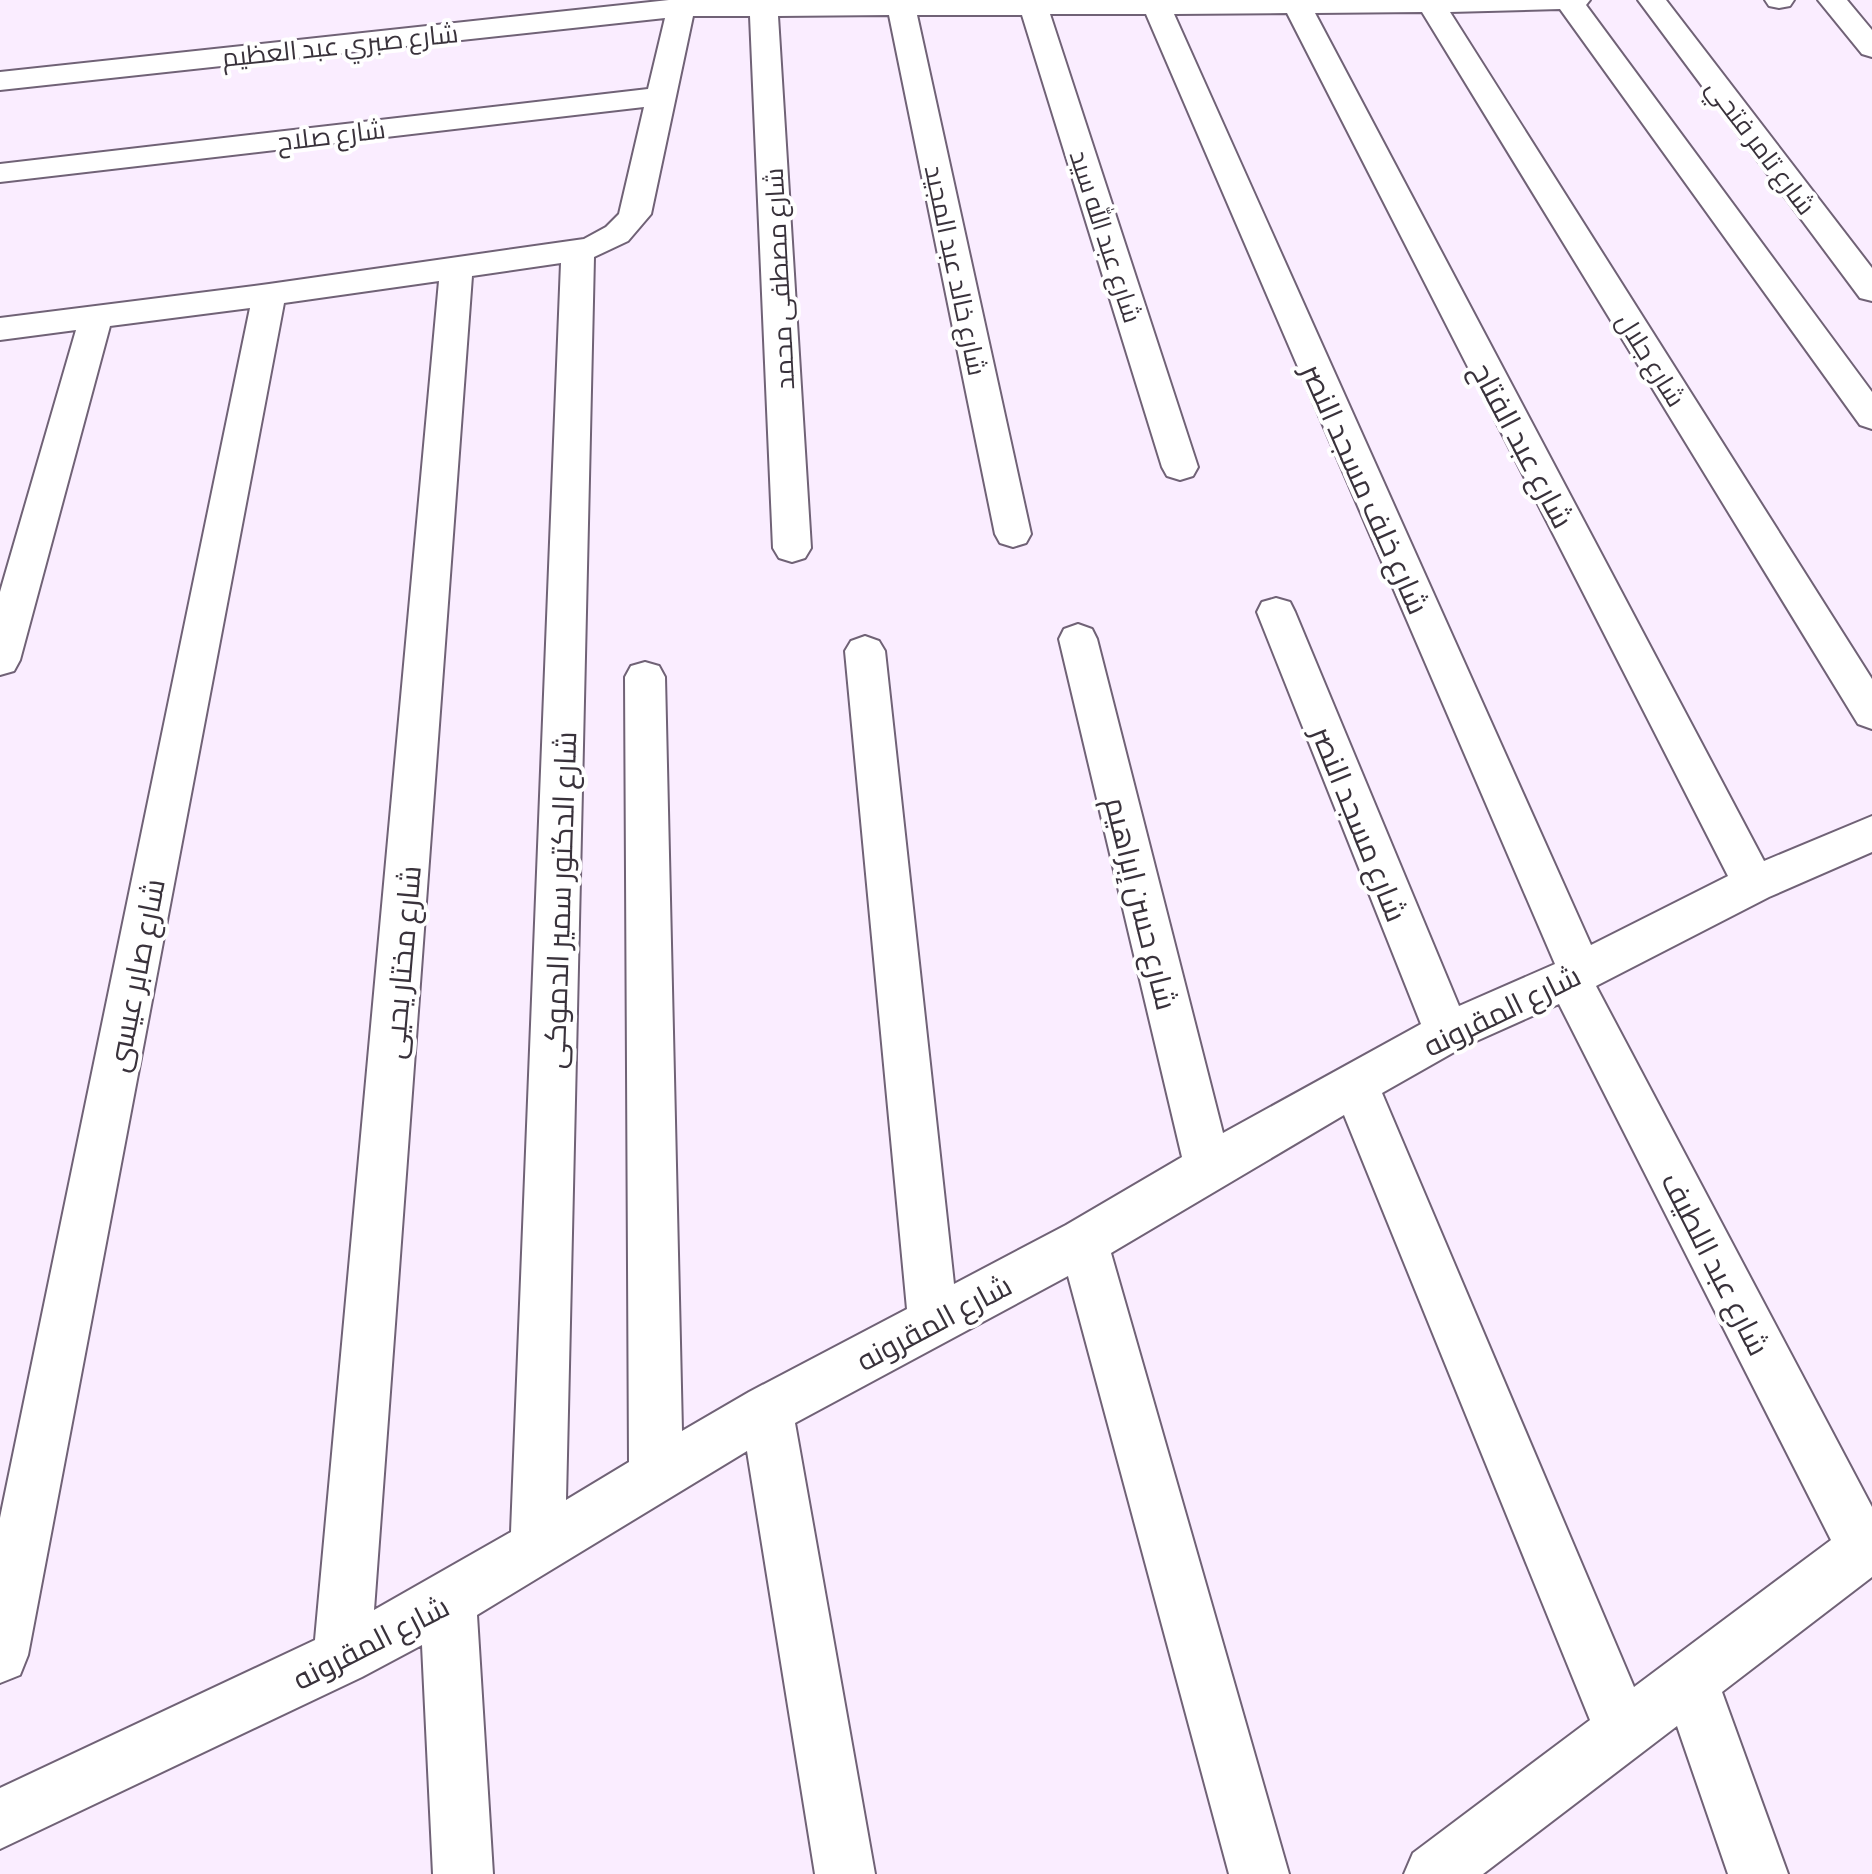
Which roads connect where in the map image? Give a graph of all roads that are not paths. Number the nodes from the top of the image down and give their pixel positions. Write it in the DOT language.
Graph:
graph roads {
  1 [pos="1568,0"];
  2 [pos="1576,0"];
  3 [pos="1652,0"];
  4 [pos="1832,0"];
  5 [pos="962,2"];
  6 [pos="1079,2"];
  7 [pos="1154,2"];
  8 [pos="1295,2"];
  9 [pos="830,3"];
  10 [pos="1445,3"];
  11 [pos="682,4"];
  12 [pos="1033,5"];
  13 [pos="901,6"];
  14 [pos="764,9"];
  15 [pos="1872,48"];
  16 [pos="0,81"];
  17 [pos="662,96"];
  18 [pos="0,173"];
  19 [pos="578,251"];
  20 [pos="457,266"];
  21 [pos="1872,291"];
  22 [pos="269,295"];
  23 [pos="96,317"];
  24 [pos="2,336"];
  25 [pos="1872,417"];
  26 [pos="1180,467"];
  27 [pos="1013,534"];
  28 [pos="792,548"];
  29 [pos="1276,612"];
  30 [pos="1078,639"];
  31 [pos="865,651"];
  32 [pos="0,660"];
  33 [pos="645,677"];
  34 [pos="1872,713"];
  35 [pos="1867,845"];
  36 [pos="1754,884"];
  37 [pos="1574,975"];
  38 [pos="1447,1033"];
  39 [pos="1355,1084"];
  40 [pos="1208,1167"];
  41 [pos="1083,1242"];
  42 [pos="933,1319"];
  43 [pos="767,1410"];
  44 [pos="656,1478"];
  45 [pos="1868,1546"];
  46 [pos="538,1549"];
  47 [pos="448,1601"];
  48 [pos="0,1655"];
  49 [pos="342,1657"];
  50 [pos="1689,1680"];
  51 [pos="1623,1730"];
  52 [pos="0,1819"];
  53 [pos="463,1874"];
  54 [pos="845,1874"];
  55 [pos="1259,1874"];
  56 [pos="1435,1874"];
  57 [pos="1758,1874"];
  1 -- 2 [label="street, شارع صبري عبد العظيم"];
  1 -- 10 [label="street, شارع صبري عبد العظيم"];
  1 -- 25 [label="street"];
  3 -- 21 [label="street, شارع تامر فتحي"];
  4 -- 15 [label="street"];
  5 -- 12 [label="street, شارع صبري عبد العظيم"];
  5 -- 13 [label="street, شارع صبري عبد العظيم"];
  6 -- 7 [label="street, شارع صبري عبد العظيم"];
  6 -- 12 [label="street, شارع صبري عبد العظيم"];
  7 -- 8 [label="street, شارع صبري عبد العظيم"];
  7 -- 37 [label="street, شارع خلف مسجد النصر"];
  8 -- 10 [label="street, شارع صبري عبد العظيم"];
  8 -- 36 [label="street, شارع عبد الفتاح"];
  9 -- 13 [label="street, شارع صبري عبد العظيم"];
  9 -- 14 [label="street, شارع صبري عبد العظيم"];
  10 -- 34 [label="street, شارع جلال"];
  11 -- 14 [label="street, شارع صبري عبد العظيم"];
  11 -- 16 [label="street, شارع صبري عبد العظيم"];
  11 -- 17 [label="street"];
  12 -- 26 [label="street, شارع عبد الله سيد"];
  13 -- 27 [label="street, شارع خالد عبد المجيد"];
  14 -- 28 [label="street, شارع مصطفى محمد"];
  17 -- 18 [label="street, شارع صلاح"];
  17 -- 19 [label="street"];
  19 -- 20 [label="street"];
  19 -- 46 [label="street, شارع الدكتور سمير الدموكى"];
  20 -- 22 [label="street"];
  20 -- 49 [label="street, شارع مختار يحيى"];
  22 -- 23 [label="street"];
  22 -- 48 [label="street, شارع صابر عيسى"];
  23 -- 24 [label="street"];
  23 -- 32 [label="street"];
  29 -- 38 [label="street, شارع مسجد النصر"];
  30 -- 40 [label="street, شارع حسن إبراهيم"];
  31 -- 42 [label="street"];
  33 -- 44 [label="street"];
  35 -- 36 [label="street, شارع المقرونه"];
  36 -- 37 [label="street, شارع المقرونه"];
  37 -- 38 [label="street, شارع المقرونه"];
  37 -- 45 [label="street, شارع عبد اللطيف"];
  38 -- 39 [label="street, شارع المقرونه"];
  39 -- 40 [label="street, شارع المقرونه"];
  39 -- 51 [label="street"];
  40 -- 41 [label="street, شارع المقرونه"];
  41 -- 42 [label="street, شارع المقرونه"];
  41 -- 55 [label="street"];
  42 -- 43 [label="street, شارع المقرونه"];
  43 -- 44 [label="street, شارع المقرونه"];
  43 -- 54 [label="street"];
  44 -- 46 [label="street, شارع المقرونه"];
  45 -- 50 [label="street"];
  46 -- 47 [label="street, شارع المقرونه"];
  47 -- 49 [label="street, شارع المقرونه"];
  47 -- 53 [label="street"];
  49 -- 52 [label="street, شارع المقرونه"];
  50 -- 51 [label="street"];
  50 -- 57 [label="street"];
  51 -- 56 [label="street"];
}
